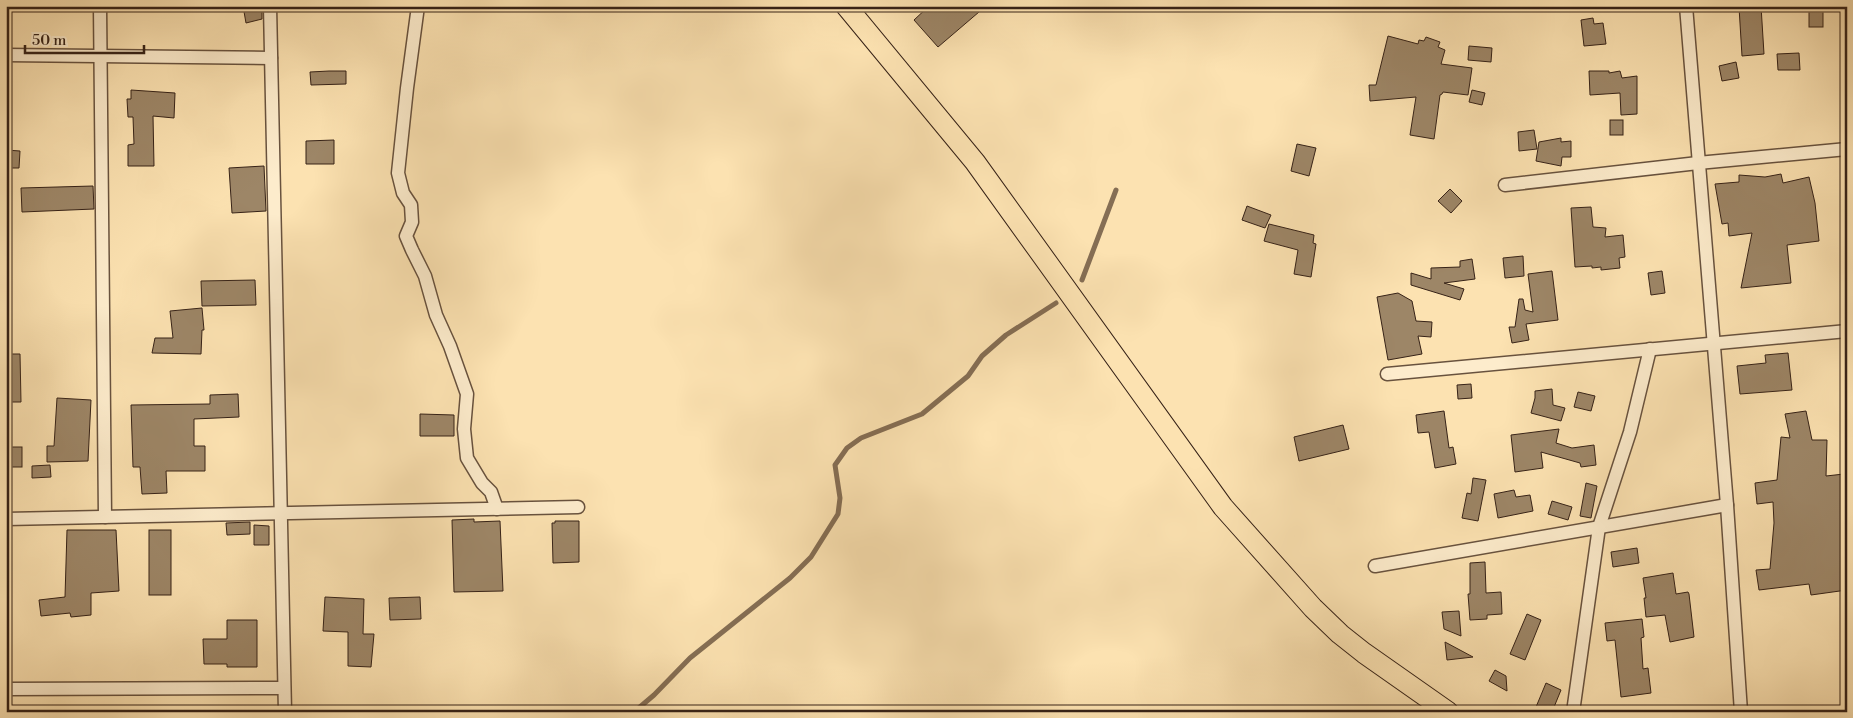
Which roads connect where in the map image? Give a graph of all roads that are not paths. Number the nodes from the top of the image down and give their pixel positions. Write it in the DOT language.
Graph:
graph roads {
  1 [pos="100,6"];
  2 [pos="270,6"];
  3 [pos="418,6"];
  4 [pos="846,6"];
  5 [pos="1686,6"];
  6 [pos="6,55"];
  7 [pos="100,56"];
  8 [pos="271,58"];
  9 [pos="1847,149"];
  10 [pos="1698,163"];
  11 [pos="1505,185"];
  12 [pos="1847,331"];
  13 [pos="1714,343"];
  14 [pos="1650,349"];
  15 [pos="1387,374"];
  16 [pos="1727,505"];
  17 [pos="578,507"];
  18 [pos="497,509"];
  19 [pos="281,513"];
  20 [pos="105,516"];
  21 [pos="6,518"];
  22 [pos="1599,527"];
  23 [pos="1376,566"];
  24 [pos="284,688"];
  25 [pos="6,689"];
  26 [pos="285,712"];
  27 [pos="1448,712"];
  28 [pos="1573,712"];
  29 [pos="1741,712"];
  1 -- 7 [label="street"];
  2 -- 8 [label="street"];
  3 -- 18 [label="street"];
  4 -- 27 [label="main road"];
  5 -- 10 [label="street"];
  6 -- 7 [label="street"];
  7 -- 8 [label="street"];
  7 -- 20 [label="street"];
  8 -- 19 [label="street"];
  9 -- 10 [label="street"];
  10 -- 11 [label="street"];
  10 -- 13 [label="street"];
  12 -- 13 [label="street"];
  13 -- 14 [label="street"];
  13 -- 16 [label="street"];
  14 -- 15 [label="street"];
  14 -- 22 [label="street"];
  16 -- 22 [label="street"];
  16 -- 29 [label="street"];
  17 -- 18 [label="street"];
  18 -- 19 [label="street"];
  19 -- 20 [label="street"];
  19 -- 24 [label="street"];
  20 -- 21 [label="street"];
  22 -- 23 [label="street"];
  22 -- 28 [label="street"];
  24 -- 25 [label="street"];
  24 -- 26 [label="street"];
}
